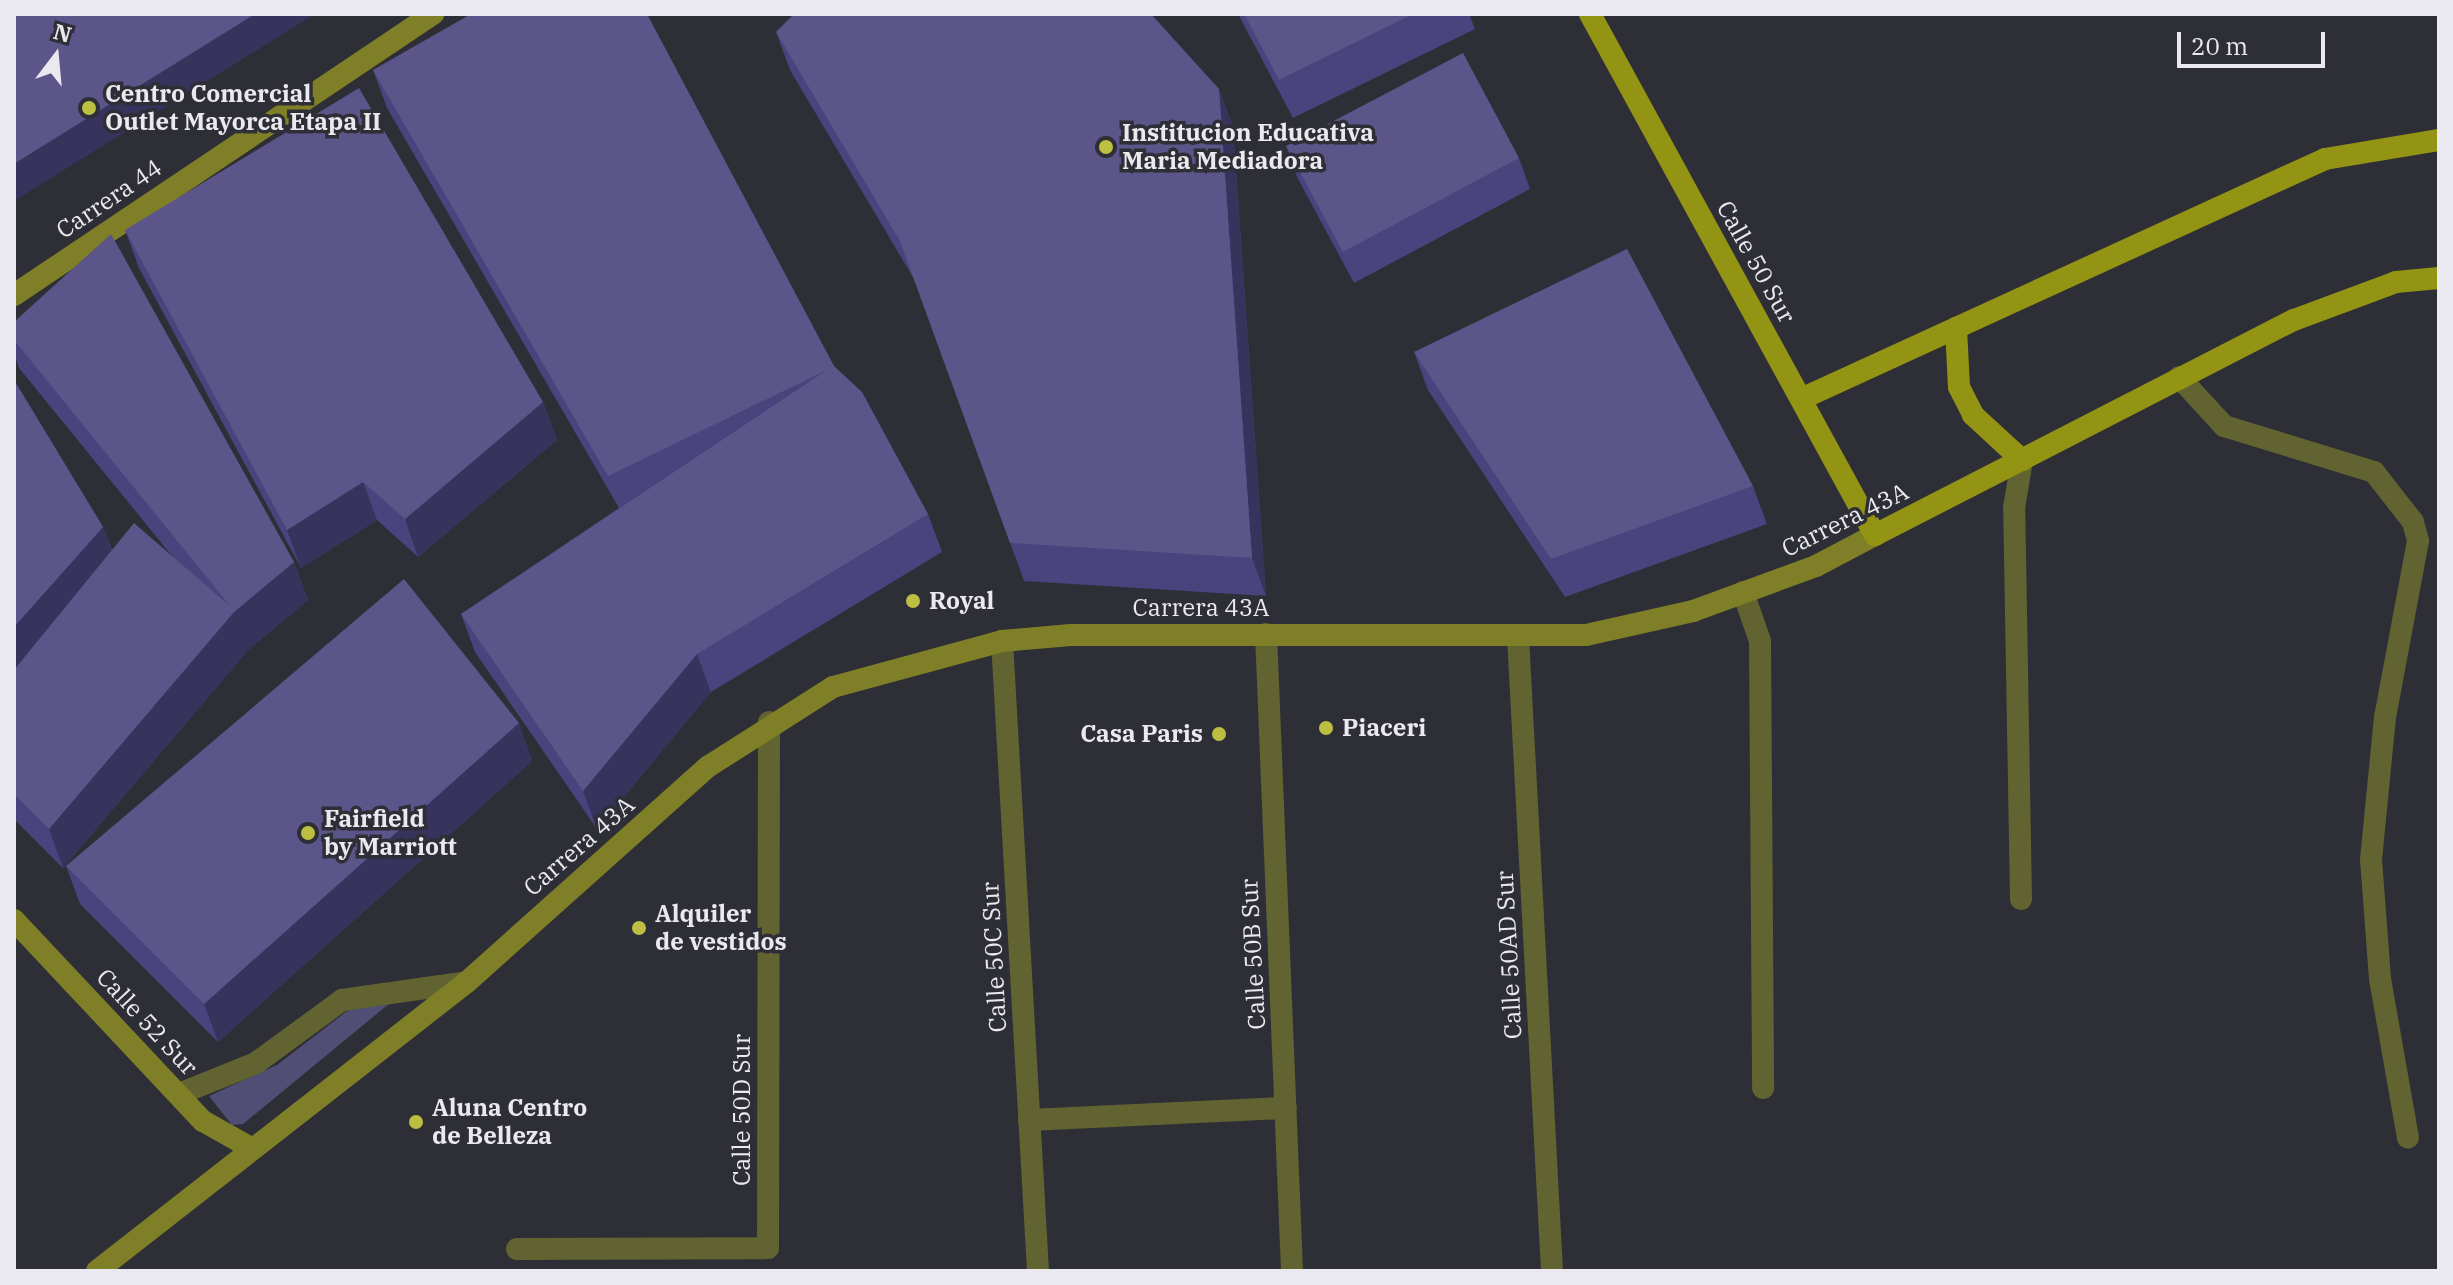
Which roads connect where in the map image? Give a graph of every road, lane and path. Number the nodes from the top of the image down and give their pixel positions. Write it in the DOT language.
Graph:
graph roads {
  1 [pos="433,14"];
  2 [pos="1590,14"];
  3 [pos="2439,140"];
  4 [pos="2439,278"];
  5 [pos="14,295"];
  6 [pos="1956,328"];
  7 [pos="2179,377"];
  8 [pos="1801,399"];
  9 [pos="2022,460"];
  10 [pos="1875,535"];
  11 [pos="1743,592"];
  12 [pos="1266,634"];
  13 [pos="1518,637"];
  14 [pos="1002,641"];
  15 [pos="769,722"];
  16 [pos="2021,899"];
  17 [pos="14,920"];
  18 [pos="467,982"];
  19 [pos="1763,1088"];
  20 [pos="179,1094"];
  21 [pos="1286,1108"];
  22 [pos="1029,1120"];
  23 [pos="2408,1138"];
  24 [pos="251,1148"];
  25 [pos="517,1249"];
  26 [pos="97,1271"];
  27 [pos="1038,1271"];
  28 [pos="1292,1271"];
  29 [pos="1552,1271"];
  1 -- 5 [label="main road, Carrera 44"];
  2 -- 8 [label="main road, Calle 50 Sur"];
  3 -- 6 [label="main road"];
  4 -- 7 [label="main road, Carrera 43A"];
  6 -- 8 [label="main road"];
  6 -- 9 [label="main road"];
  7 -- 9 [label="main road, Carrera 43A"];
  7 -- 23 [label="street"];
  8 -- 10 [label="main road, Calle 50 Sur"];
  9 -- 10 [label="main road, Carrera 43A"];
  9 -- 16 [label="street"];
  10 -- 11 [label="main road, Carrera 43A"];
  11 -- 13 [label="main road, Carrera 43A"];
  11 -- 19 [label="street"];
  12 -- 13 [label="main road, Carrera 43A"];
  12 -- 14 [label="main road, Carrera 43A"];
  12 -- 21 [label="street, Calle 50B Sur"];
  13 -- 29 [label="street, Calle 50AD Sur"];
  14 -- 15 [label="main road, Carrera 43A"];
  14 -- 22 [label="street, Calle 50C Sur"];
  15 -- 18 [label="main road, Carrera 43A"];
  15 -- 25 [label="street, Calle 50D Sur"];
  17 -- 20 [label="main road, Calle 52 Sur"];
  18 -- 20 [label="street"];
  18 -- 24 [label="main road, Carrera 43A"];
  20 -- 24 [label="main road, Calle 52 Sur"];
  21 -- 22 [label="street"];
  21 -- 28 [label="street, Calle 50B Sur"];
  22 -- 27 [label="street, Calle 50C Sur"];
  24 -- 26 [label="main road, Carrera 43A"];
}
